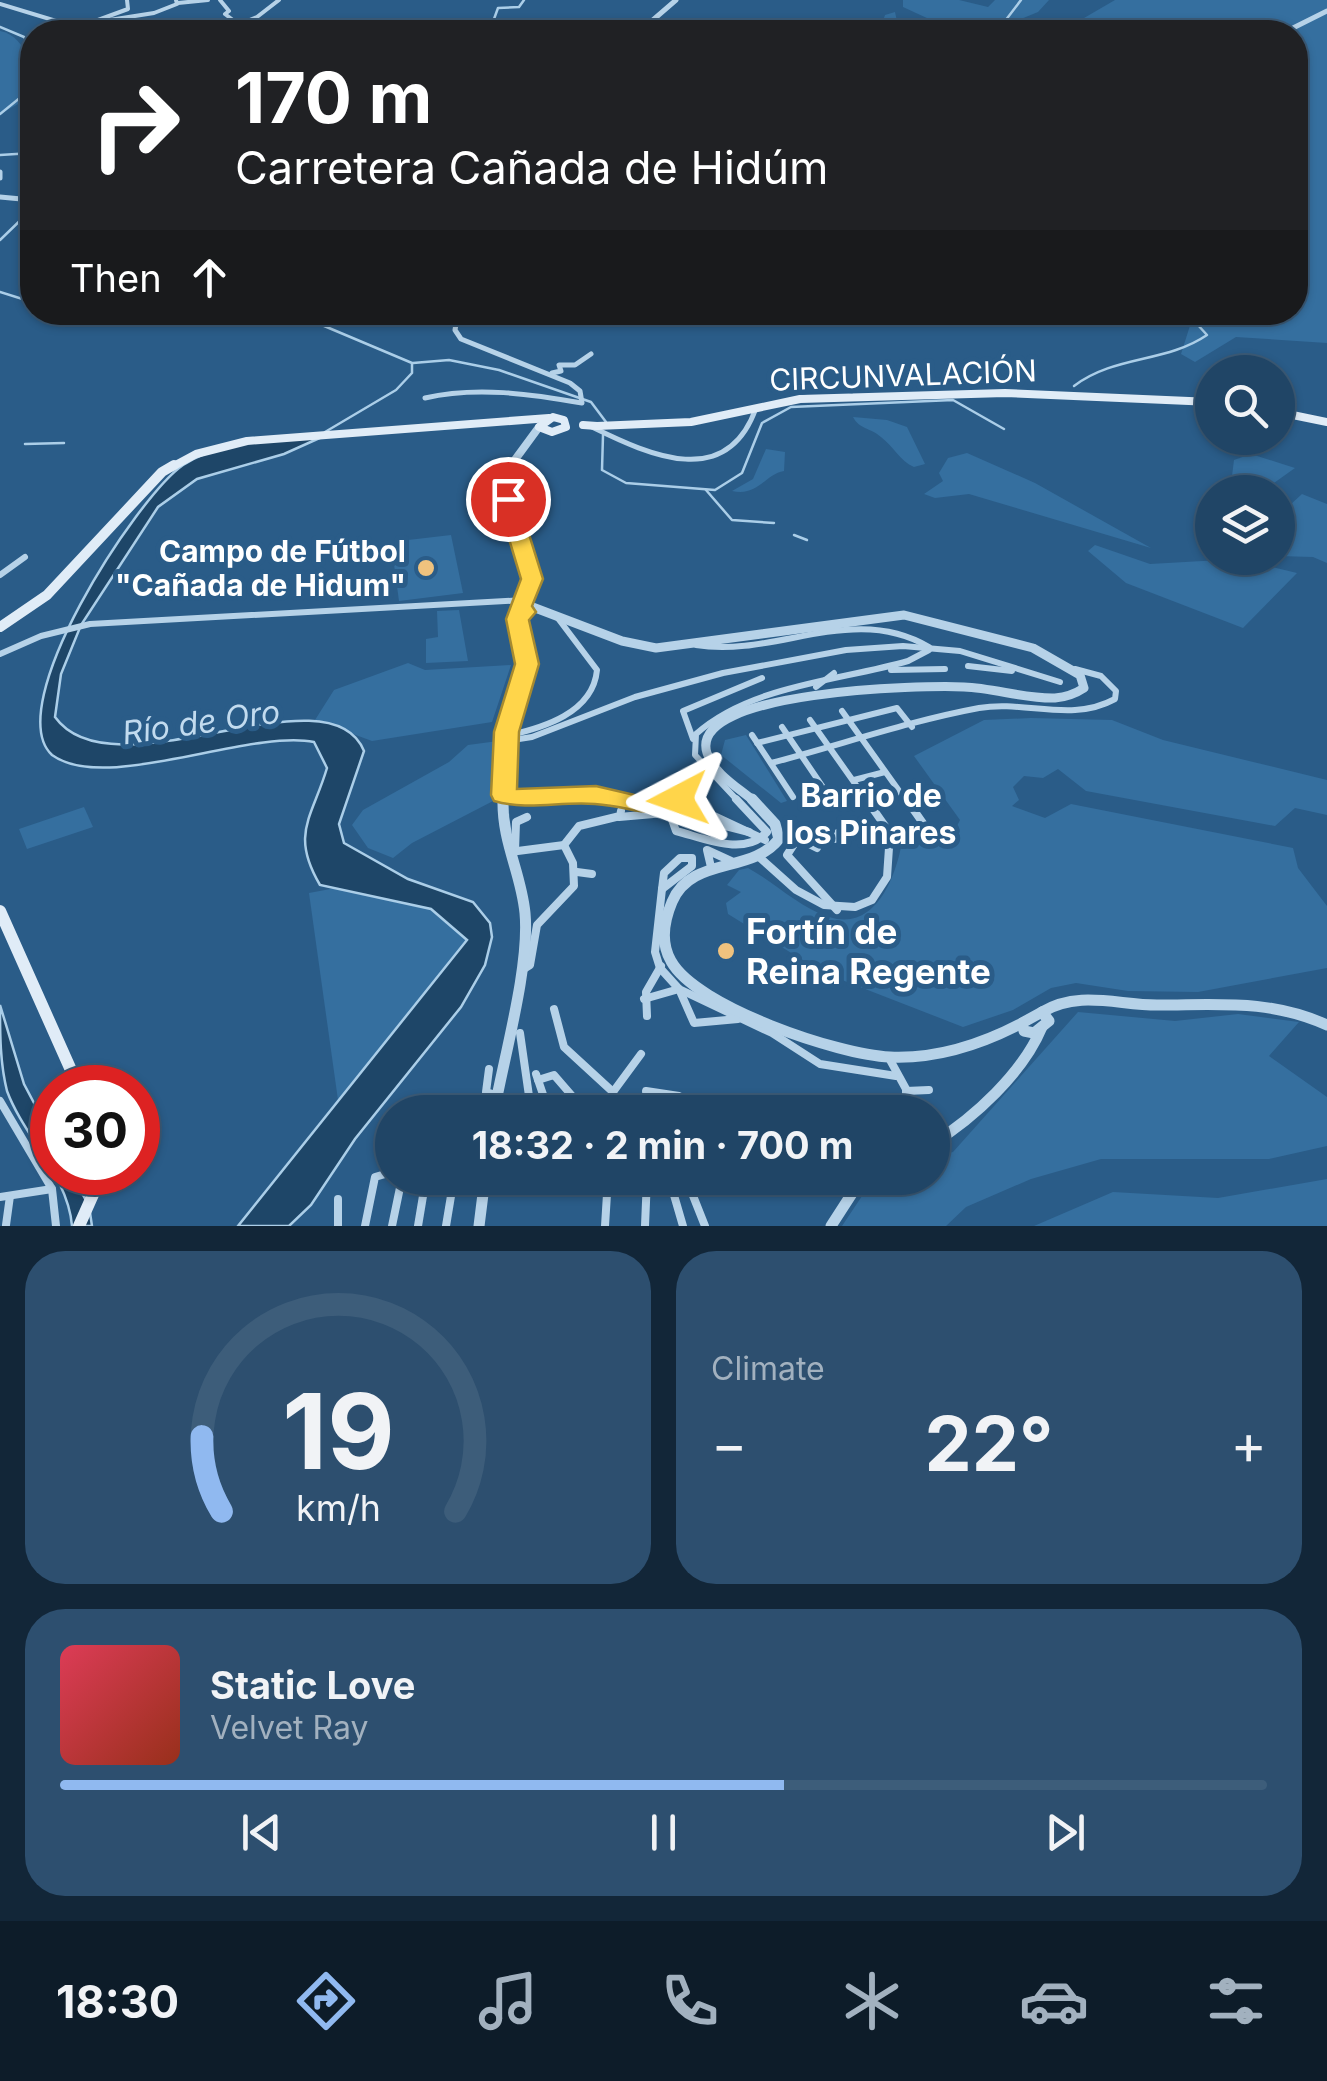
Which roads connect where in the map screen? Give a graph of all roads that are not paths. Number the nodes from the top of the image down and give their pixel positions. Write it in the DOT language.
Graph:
graph roads {
  1 [pos="126,0"];
  2 [pos="208,0"];
  3 [pos="220,0"];
  4 [pos="280,0"];
  5 [pos="676,0"];
  6 [pos="177,1"];
  7 [pos="0,4"];
  8 [pos="52,20"];
  9 [pos="98,20"];
  10 [pos="232,20"];
  11 [pos="245,20"];
  12 [pos="653,20"];
  13 [pos="456,325"];
  14 [pos="590,354"];
  15 [pos="551,374"];
  16 [pos="425,398"];
  17 [pos="1195,401"];
  18 [pos="756,406"];
  19 [pos="1295,415"];
  20 [pos="550,418"];
  21 [pos="504,419"];
  22 [pos="1327,422"];
  23 [pos="539,426"];
  24 [pos="591,427"];
  25 [pos="560,428"];
  26 [pos="528,440"];
  27 [pos="25,557"];
  28 [pos="0,565"];
  29 [pos="4,573"];
  30 [pos="524,609"];
  31 [pos="554,615"];
  32 [pos="0,627"];
  33 [pos="696,644"];
  34 [pos="929,648"];
  35 [pos="0,654"];
  36 [pos="968,666"];
  37 [pos="880,670"];
  38 [pos="945,670"];
  39 [pos="834,673"];
  40 [pos="1019,673"];
  41 [pos="1088,677"];
  42 [pos="762,678"];
  43 [pos="752,681"];
  44 [pos="1060,682"];
  45 [pos="815,688"];
  46 [pos="758,690"];
  47 [pos="842,712"];
  48 [pos="679,714"];
  49 [pos="810,720"];
  50 [pos="848,720"];
  51 [pos="674,726"];
  52 [pos="782,727"];
  53 [pos="912,727"];
  54 [pos="555,728"];
  55 [pos="816,728"];
  56 [pos="530,730"];
  57 [pos="788,735"];
  58 [pos="506,738"];
  59 [pos="693,739"];
  60 [pos="862,740"];
  61 [pos="830,748"];
  62 [pos="801,756"];
  63 [pos="771,763"];
  64 [pos="885,772"];
  65 [pos="854,780"];
  66 [pos="732,787"];
  67 [pos="793,797"];
  68 [pos="503,802"];
  69 [pos="835,804"];
  70 [pos="670,814"];
  71 [pos="527,817"];
  72 [pos="709,817"];
  73 [pos="925,826"];
  74 [pos="838,833"];
  75 [pos="544,834"];
  76 [pos="766,839"];
  77 [pos="800,839"];
  78 [pos="564,845"];
  79 [pos="550,847"];
  80 [pos="818,848"];
  81 [pos="510,852"];
  82 [pos="758,856"];
  83 [pos="732,861"];
  84 [pos="709,862"];
  85 [pos="577,870"];
  86 [pos="592,874"];
  87 [pos="662,890"];
  88 [pos="665,903"];
  89 [pos="837,910"];
  90 [pos="0,911"];
  91 [pos="671,960"];
  92 [pos="660,968"];
  93 [pos="520,970"];
  94 [pos="679,989"];
  95 [pos="644,1000"];
  96 [pos="1072,1000"];
  97 [pos="554,1009"];
  98 [pos="647,1016"];
  99 [pos="741,1019"];
  100 [pos="1045,1019"];
  101 [pos="1327,1025"];
  102 [pos="1024,1029"];
  103 [pos="520,1033"];
  104 [pos="1025,1052"];
  105 [pos="640,1054"];
  106 [pos="889,1057"];
  107 [pos="68,1065"];
  108 [pos="489,1069"];
  109 [pos="896,1076"];
  110 [pos="929,1090"];
  111 [pos="646,1091"];
  112 [pos="906,1091"];
  113 [pos="613,1092"];
  114 [pos="488,1095"];
  115 [pos="497,1095"];
  116 [pos="529,1095"];
  117 [pos="542,1095"];
  118 [pos="571,1095"];
  119 [pos="613,1095"];
  120 [pos="672,1095"];
  121 [pos="906,1095"];
  122 [pos="0,1101"];
  123 [pos="950,1132"];
  124 [pos="30,1152"];
  125 [pos="375,1177"];
  126 [pos="30,1192"];
  127 [pos="53,1195"];
  128 [pos="94,1195"];
  129 [pos="398,1195"];
  130 [pos="423,1195"];
  131 [pos="451,1195"];
  132 [pos="484,1195"];
  133 [pos="607,1195"];
  134 [pos="646,1195"];
  135 [pos="675,1195"];
  136 [pos="693,1195"];
  137 [pos="851,1195"];
  138 [pos="5,1196"];
  139 [pos="338,1199"];
  140 [pos="6,1225"];
  141 [pos="56,1226"];
  142 [pos="79,1226"];
  143 [pos="338,1226"];
  144 [pos="365,1226"];
  145 [pos="392,1226"];
  146 [pos="418,1226"];
  147 [pos="446,1226"];
  148 [pos="479,1226"];
  149 [pos="605,1226"];
  150 [pos="645,1226"];
  151 [pos="683,1226"];
  152 [pos="705,1226"];
  153 [pos="831,1226"];
  1 -- 9 [label="street"];
  2 -- 6 [label="street"];
  3 -- 10 [label="street"];
  4 -- 11 [label="street"];
  5 -- 12 [label="street"];
  6 -- 9 [label="street"];
  7 -- 8 [label="street"];
  13 -- 15 [label="street"];
  14 -- 15 [label="street"];
  15 -- 16 [label="street"];
  17 -- 18 [label="main road, CIRCUNVALACIÓN"];
  18 -- 24 [label="main road, CIRCUNVALACIÓN"];
  18 -- 24 [label="street"];
  19 -- 22 [label="main road"];
  20 -- 21 [label="main road"];
  20 -- 23 [label="main road"];
  20 -- 25 [label="main road"];
  21 -- 23 [label="main road"];
  21 -- 32 [label="main road"];
  23 -- 25 [label="main road"];
  23 -- 26 [label="street"];
  24 -- 25 [label="main road, CIRCUNVALACIÓN"];
  25 -- 26 [label="street"];
  26 -- 30 [label="street"];
  27 -- 29 [label="street"];
  28 -- 29 [label="street"];
  30 -- 31 [label="street"];
  30 -- 35 [label="street"];
  30 -- 58 [label="street"];
  31 -- 33 [label="street"];
  31 -- 56 [label="street"];
  33 -- 34 [label="street"];
  33 -- 41 [label="street"];
  34 -- 37 [label="street"];
  34 -- 40 [label="street"];
  34 -- 54 [label="street"];
  36 -- 40 [label="street"];
  37 -- 38 [label="street"];
  37 -- 45 [label="street"];
  39 -- 45 [label="street"];
  40 -- 44 [label="street"];
  41 -- 53 [label="street"];
  41 -- 66 [label="street"];
  42 -- 43 [label="street"];
  43 -- 46 [label="street"];
  43 -- 48 [label="street"];
  45 -- 59 [label="street"];
  47 -- 50 [label="street"];
  48 -- 51 [label="street"];
  48 -- 59 [label="street"];
  49 -- 55 [label="street"];
  50 -- 53 [label="street"];
  50 -- 55 [label="street"];
  50 -- 60 [label="street"];
  52 -- 57 [label="street"];
  53 -- 60 [label="street"];
  54 -- 56 [label="street"];
  54 -- 58 [label="street"];
  55 -- 57 [label="street"];
  55 -- 61 [label="street"];
  56 -- 58 [label="street"];
  57 -- 62 [label="street"];
  57 -- 63 [label="street"];
  58 -- 68 [label="street"];
  59 -- 66 [label="street"];
  60 -- 61 [label="street"];
  60 -- 64 [label="street"];
  61 -- 62 [label="street"];
  61 -- 65 [label="street"];
  62 -- 63 [label="street"];
  62 -- 69 [label="street"];
  63 -- 67 [label="street"];
  64 -- 65 [label="street"];
  64 -- 73 [label="street"];
  65 -- 89 [label="street"];
  66 -- 76 [label="street"];
  66 -- 82 [label="street"];
  68 -- 72 [label="street"];
  68 -- 81 [label="street"];
  70 -- 72 [label="street"];
  70 -- 76 [label="street"];
  70 -- 78 [label="street"];
  71 -- 81 [label="street"];
  72 -- 76 [label="street"];
  74 -- 77 [label="street"];
  75 -- 79 [label="street"];
  77 -- 80 [label="street"];
  77 -- 89 [label="street"];
  78 -- 79 [label="street"];
  78 -- 85 [label="street"];
  79 -- 81 [label="street"];
  81 -- 93 [label="street"];
  82 -- 83 [label="street"];
  82 -- 89 [label="street"];
  83 -- 84 [label="street"];
  83 -- 84 [label="street"];
  84 -- 88 [label="street"];
  85 -- 86 [label="street"];
  85 -- 93 [label="street"];
  87 -- 88 [label="street"];
  88 -- 91 [label="street"];
  88 -- 92 [label="street"];
  90 -- 107 [label="main road"];
  91 -- 92 [label="street"];
  91 -- 106 [label="street"];
  92 -- 94 [label="street"];
  92 -- 95 [label="street"];
  93 -- 115 [label="street"];
  94 -- 95 [label="street"];
  94 -- 99 [label="street"];
  94 -- 99 [label="street"];
  95 -- 98 [label="street"];
  96 -- 100 [label="street"];
  96 -- 101 [label="street"];
  97 -- 113 [label="street"];
  99 -- 109 [label="street"];
  100 -- 102 [label="street"];
  100 -- 104 [label="street"];
  102 -- 104 [label="street"];
  102 -- 106 [label="street"];
  103 -- 116 [label="street"];
  104 -- 123 [label="street"];
  105 -- 113 [label="street"];
  106 -- 109 [label="street"];
  108 -- 114 [label="street"];
  109 -- 112 [label="street"];
  110 -- 112 [label="street"];
  111 -- 120 [label="street"];
  112 -- 121 [label="street"];
  113 -- 119 [label="street"];
  117 -- 118 [label="street"];
  122 -- 124 [label="street"];
  125 -- 144 [label="street"];
  126 -- 138 [label="street"];
  127 -- 141 [label="street"];
  128 -- 142 [label="main road"];
  129 -- 145 [label="street"];
  130 -- 146 [label="street"];
  131 -- 147 [label="street"];
  132 -- 148 [label="street"];
  133 -- 149 [label="street"];
  134 -- 150 [label="street"];
  135 -- 151 [label="street"];
  136 -- 152 [label="street"];
  137 -- 153 [label="street"];
  138 -- 140 [label="street"];
  139 -- 143 [label="street"];
}
